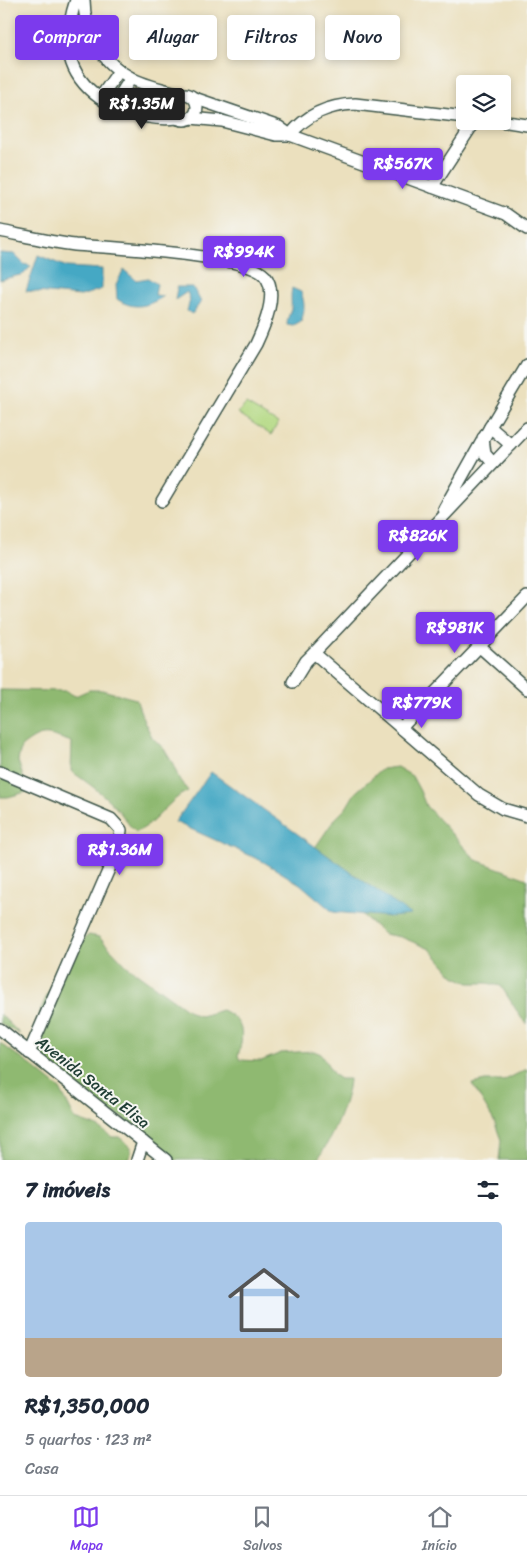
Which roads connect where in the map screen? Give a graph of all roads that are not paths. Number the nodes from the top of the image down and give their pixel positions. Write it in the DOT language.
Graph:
graph roads {
  1 [pos="76,0"];
  2 [pos="84,0"];
  3 [pos="119,71"];
  4 [pos="131,78"];
  5 [pos="181,94"];
  6 [pos="100,98"];
  7 [pos="194,98"];
  8 [pos="113,106"];
  9 [pos="456,116"];
  10 [pos="178,118"];
  11 [pos="191,118"];
  12 [pos="511,123"];
  13 [pos="527,125"];
  14 [pos="469,130"];
  15 [pos="290,135"];
  16 [pos="432,187"];
  17 [pos="527,228"];
  18 [pos="0,231"];
  19 [pos="527,365"];
  20 [pos="490,426"];
  21 [pos="527,428"];
  22 [pos="483,438"];
  23 [pos="511,445"];
  24 [pos="494,463"];
  25 [pos="162,501"];
  26 [pos="436,524"];
  27 [pos="527,598"];
  28 [pos="480,647"];
  29 [pos="314,653"];
  30 [pos="293,682"];
  31 [pos="527,688"];
  32 [pos="401,728"];
  33 [pos="0,772"];
  34 [pos="527,816"];
  35 [pos="0,1029"];
  36 [pos="30,1053"];
  37 [pos="143,1142"];
  38 [pos="137,1160"];
  39 [pos="166,1160"];
  1 -- 6 [label="street"];
  2 -- 3 [label="street"];
  3 -- 4 [label="street"];
  3 -- 6 [label="street"];
  4 -- 5 [label="street"];
  4 -- 8 [label="street"];
  5 -- 7 [label="street"];
  5 -- 10 [label="street"];
  6 -- 8 [label="street"];
  7 -- 11 [label="street"];
  7 -- 15 [label="street"];
  8 -- 10 [label="street"];
  9 -- 15 [label="street"];
  10 -- 11 [label="street"];
  11 -- 15 [label="street"];
  12 -- 13 [label="street"];
  14 -- 16 [label="street"];
  15 -- 16 [label="street"];
  16 -- 17 [label="street"];
  18 -- 25 [label="street"];
  19 -- 20 [label="street"];
  20 -- 22 [label="street"];
  20 -- 23 [label="street"];
  21 -- 23 [label="street"];
  22 -- 24 [label="street"];
  22 -- 26 [label="street"];
  23 -- 24 [label="street"];
  24 -- 26 [label="street"];
  26 -- 29 [label="street"];
  27 -- 28 [label="street"];
  28 -- 31 [label="street"];
  28 -- 32 [label="street"];
  29 -- 30 [label="street"];
  29 -- 32 [label="street"];
  32 -- 34 [label="street"];
  33 -- 36 [label="street"];
  35 -- 36 [label="street, Avenida Santa Elisa"];
  36 -- 37 [label="street, Avenida Santa Elisa"];
  37 -- 38 [label="street"];
  37 -- 39 [label="street, Avenida Santa Elisa"];
}
